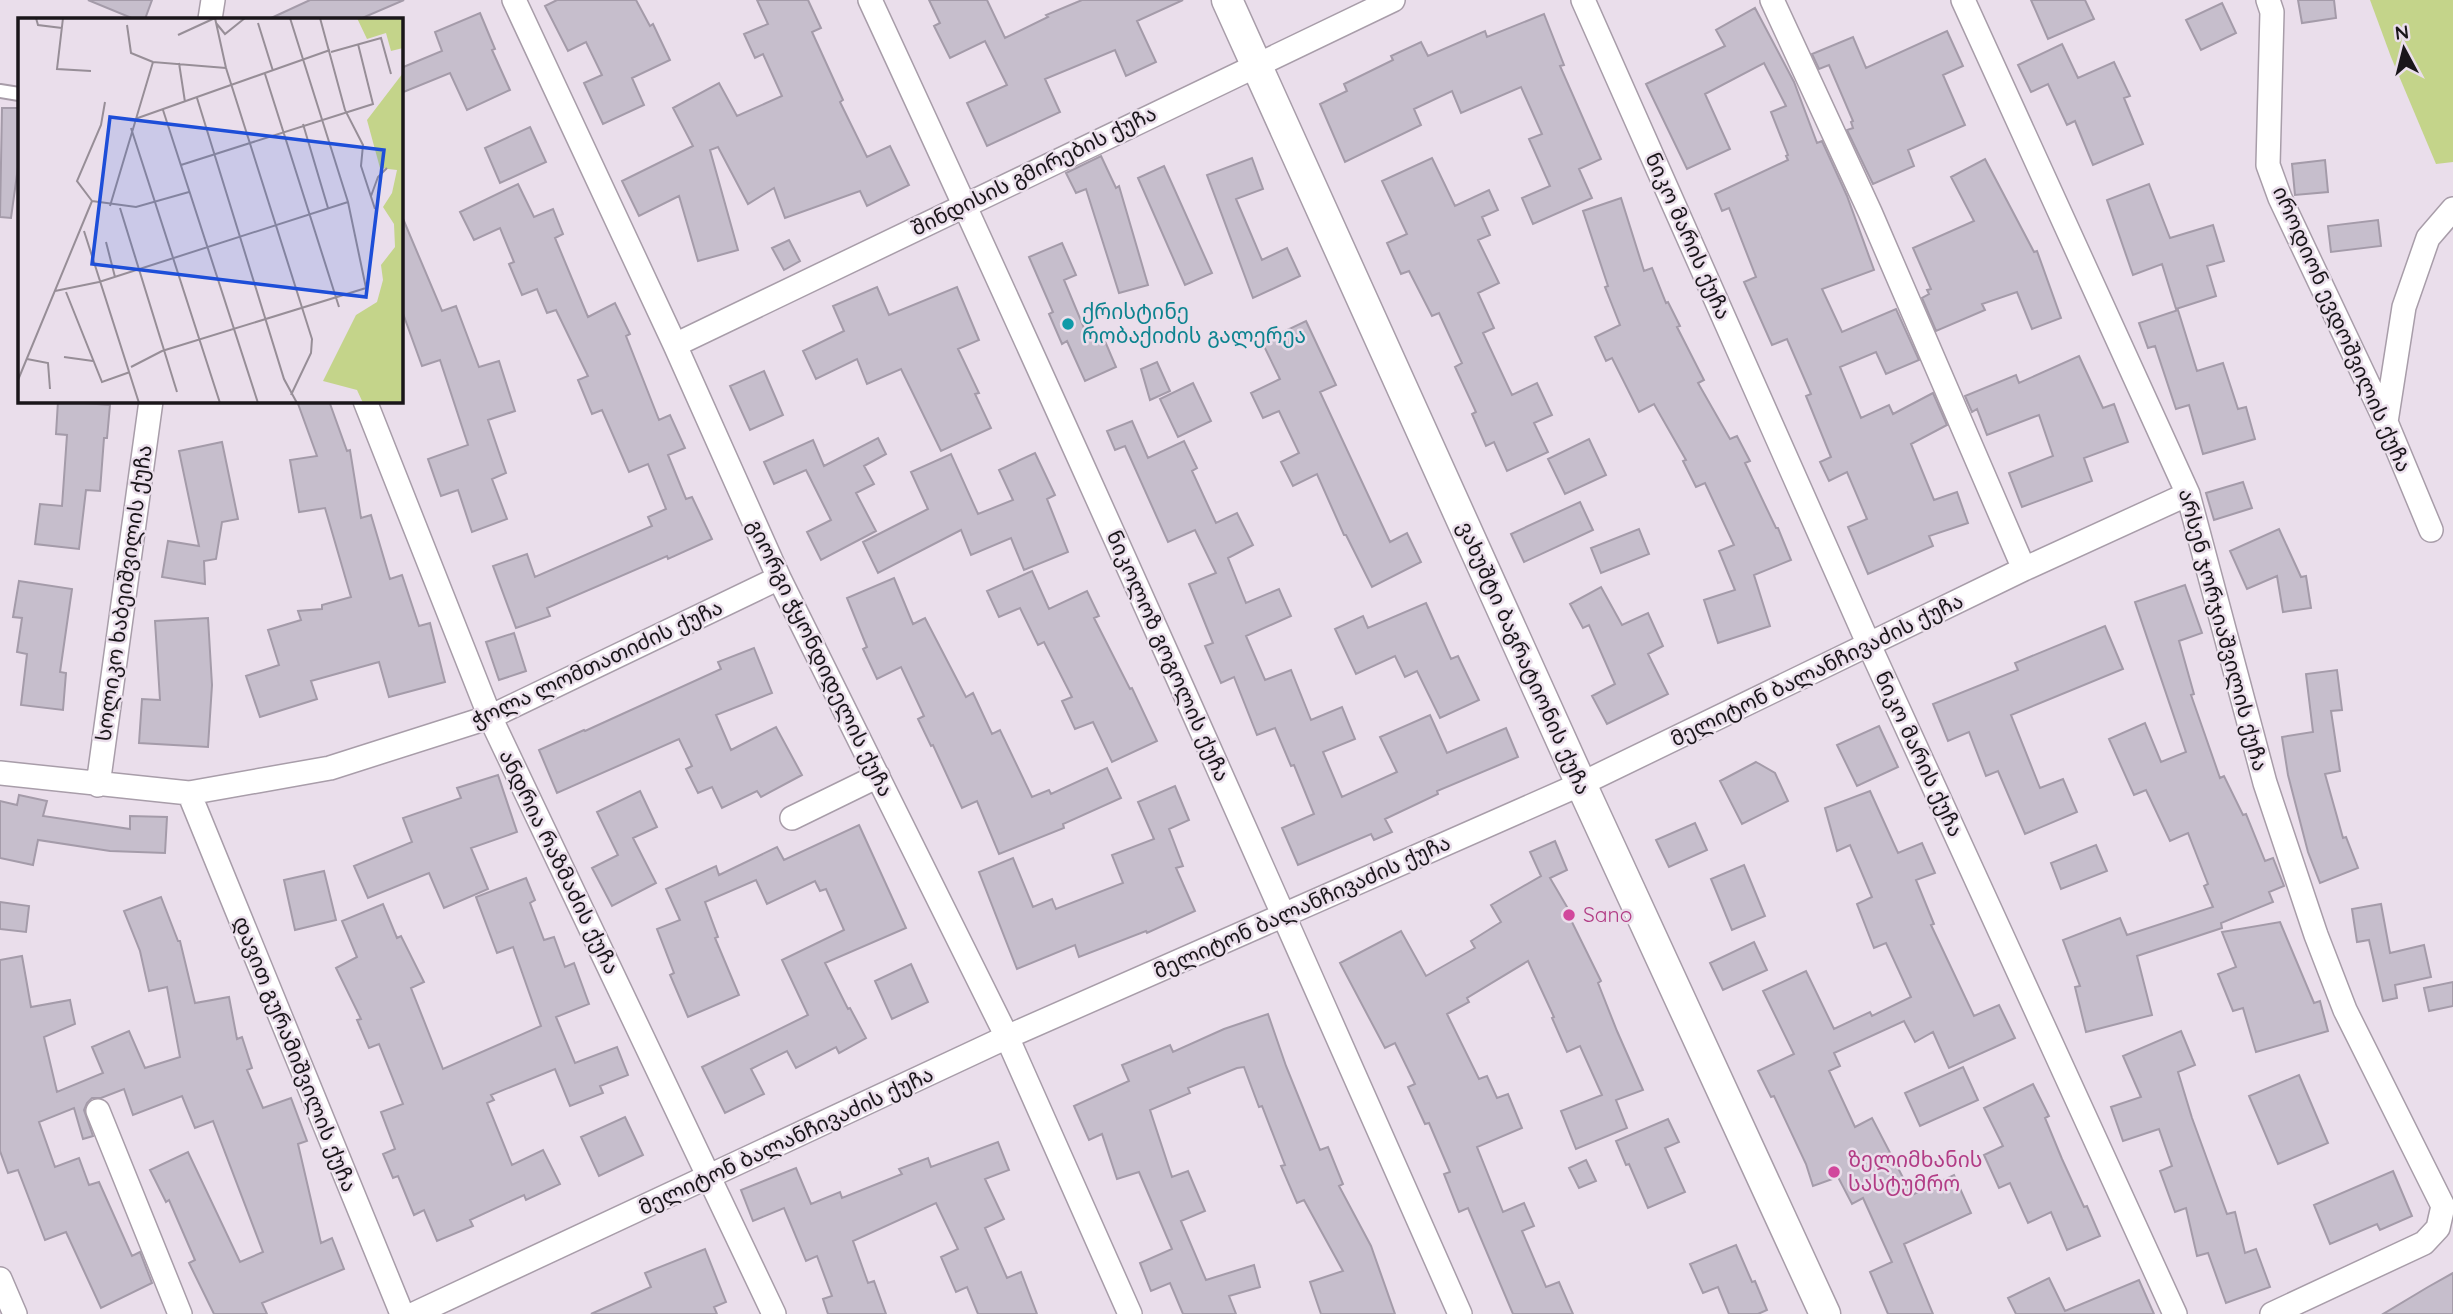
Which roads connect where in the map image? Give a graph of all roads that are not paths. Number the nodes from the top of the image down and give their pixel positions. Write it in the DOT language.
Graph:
graph roads {
  1 [pos="213,0"];
  2 [pos="514,0"];
  3 [pos="870,0"];
  4 [pos="1227,0"];
  5 [pos="1393,0"];
  6 [pos="1583,0"];
  7 [pos="1772,0"];
  8 [pos="1963,0"];
  9 [pos="2268,0"];
  10 [pos="210,18"];
  11 [pos="1256,65"];
  12 [pos="0,91"];
  13 [pos="18,94"];
  14 [pos="965,204"];
  15 [pos="2453,209"];
  16 [pos="675,345"];
  17 [pos="151,402"];
  18 [pos="365,402"];
  19 [pos="2386,422"];
  20 [pos="2188,494"];
  21 [pos="2431,530"];
  22 [pos="2024,569"];
  23 [pos="779,578"];
  24 [pos="1869,645"];
  25 [pos="490,718"];
  26 [pos="0,773"];
  27 [pos="877,776"];
  28 [pos="1581,784"];
  29 [pos="98,785"];
  30 [pos="189,793"];
  31 [pos="792,818"];
  32 [pos="1284,915"];
  33 [pos="1007,1037"];
  34 [pos="98,1111"];
  35 [pos="710,1176"];
  36 [pos="0,1279"];
  37 [pos="16,1314"];
  38 [pos="180,1314"];
  39 [pos="402,1314"];
  40 [pos="414,1314"];
  41 [pos="774,1314"];
  42 [pos="1130,1314"];
  43 [pos="1460,1314"];
  44 [pos="1825,1314"];
  45 [pos="2175,1314"];
  46 [pos="2272,1314"];
  1 -- 10 [label="street"];
  2 -- 16 [label="street, გიორგი ჭყონდიდელის ქუჩა"];
  3 -- 14 [label="street, ნიკოლოზ გოგოლის ქუჩა"];
  4 -- 11 [label="street, ვახუშტი ბაგრატიონის ქუჩა"];
  5 -- 11 [label="street, შინდისის გმირების ქუჩა"];
  6 -- 24 [label="street, ნიკო მარის ქუჩა"];
  7 -- 22 [label="street"];
  8 -- 20 [label="street, არსენ ჯორჯიაშვილის ქუჩა"];
  9 -- 19 [label="street, იროდიონ ევდოშვილის ქუჩა"];
  11 -- 14 [label="street, შინდისის გმირების ქუჩა"];
  11 -- 28 [label="street, ვახუშტი ბაგრატიონის ქუჩა"];
  12 -- 13 [label="lane"];
  14 -- 16 [label="street, შინდისის გმირების ქუჩა"];
  14 -- 32 [label="street, ნიკოლოზ გოგოლის ქუჩა"];
  15 -- 19 [label="street"];
  16 -- 23 [label="street, გიორგი ჭყონდიდელის ქუჩა"];
  17 -- 29 [label="street, სოლიკო ხაბეიშვილის ქუჩა"];
  18 -- 25 [label="street, ანდრია რაზმაძის ქუჩა"];
  19 -- 21 [label="street, იროდიონ ევდოშვილის ქუჩა"];
  20 -- 22 [label="street, მელიტონ ბალანჩივაძის ქუჩა"];
  20 -- 46 [label="street, არსენ ჯორჯიაშვილის ქუჩა"];
  22 -- 24 [label="street, მელიტონ ბალანჩივაძის ქუჩა"];
  23 -- 25 [label="street, ჭოლა ლომთათიძის ქუჩა"];
  23 -- 27 [label="street, გიორგი ჭყონდიდელის ქუჩა"];
  24 -- 28 [label="street, მელიტონ ბალანჩივაძის ქუჩა"];
  24 -- 45 [label="street, ნიკო მარის ქუჩა"];
  25 -- 30 [label="street, ჭოლა ლომთათიძის ქუჩა"];
  25 -- 35 [label="street, ანდრია რაზმაძის ქუჩა"];
  26 -- 29 [label="street, ჭოლა ლომთათიძის ქუჩა"];
  27 -- 31 [label="street"];
  27 -- 33 [label="street, გიორგი ჭყონდიდელის ქუჩა"];
  28 -- 32 [label="street, მელიტონ ბალანჩივაძის ქუჩა"];
  28 -- 44 [label="street, ვახუშტი ბაგრატიონის ქუჩა"];
  29 -- 30 [label="street, ჭოლა ლომთათიძის ქუჩა"];
  30 -- 39 [label="street, დავით გურამიშვილის ქუჩა"];
  32 -- 33 [label="street, მელიტონ ბალანჩივაძის ქუჩა"];
  32 -- 43 [label="street, ნიკოლოზ გოგოლის ქუჩა"];
  33 -- 35 [label="street, მელიტონ ბალანჩივაძის ქუჩა"];
  33 -- 42 [label="street, გიორგი ჭყონდიდელის ქუჩა"];
  34 -- 38 [label="street"];
  35 -- 40 [label="street, მელიტონ ბალანჩივაძის ქუჩა"];
  35 -- 41 [label="street, ანდრია რაზმაძის ქუჩა"];
  36 -- 37 [label="street"];
}
